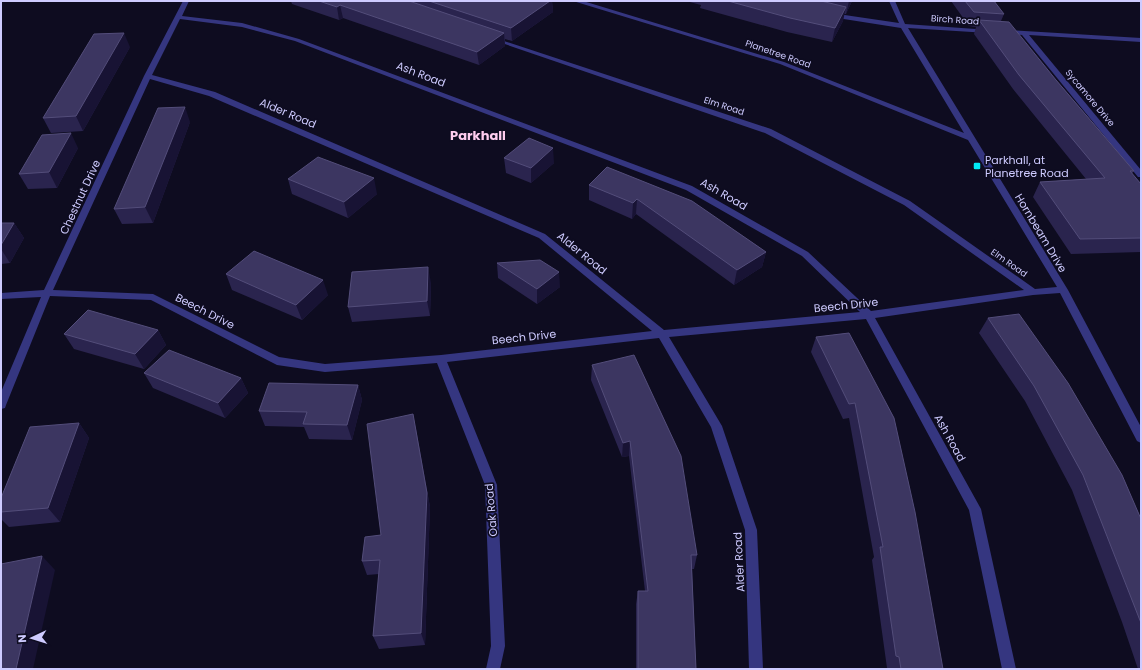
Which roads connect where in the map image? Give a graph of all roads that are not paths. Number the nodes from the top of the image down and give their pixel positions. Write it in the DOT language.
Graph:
graph roads {
  1 [pos="186,1"];
  2 [pos="576,1"];
  3 [pos="892,1"];
  4 [pos="823,13"];
  5 [pos="178,17"];
  6 [pos="903,26"];
  7 [pos="994,31"];
  8 [pos="1002,32"];
  9 [pos="1024,33"];
  10 [pos="484,36"];
  11 [pos="1141,40"];
  12 [pos="148,76"];
  13 [pos="970,138"];
  14 [pos="1141,175"];
  15 [pos="1063,290"];
  16 [pos="1033,292"];
  17 [pos="47,293"];
  18 [pos="1,296"];
  19 [pos="869,315"];
  20 [pos="662,334"];
  21 [pos="441,359"];
  22 [pos="1,405"];
  23 [pos="1141,438"];
  24 [pos="493,669"];
  25 [pos="756,669"];
  26 [pos="1009,669"];
  1 -- 5 [label="street, Chestnut Drive"];
  2 -- 13 [label="street, Planetree Road"];
  3 -- 6 [label="street, Hornbeam Drive"];
  4 -- 6 [label="street, Birch Road"];
  5 -- 12 [label="street, Chestnut Drive"];
  5 -- 19 [label="street, Ash Road"];
  6 -- 7 [label="street, Birch Road"];
  6 -- 13 [label="street, Hornbeam Drive"];
  8 -- 9 [label="street"];
  9 -- 11 [label="street"];
  9 -- 14 [label="street, Sycamore Drive"];
  10 -- 16 [label="street, Elm Road"];
  12 -- 17 [label="street, Chestnut Drive"];
  12 -- 20 [label="street, Alder Road"];
  13 -- 15 [label="street, Hornbeam Drive"];
  15 -- 16 [label="street, Beech Drive"];
  15 -- 23 [label="street, Hornbeam Drive"];
  16 -- 19 [label="street, Beech Drive"];
  17 -- 18 [label="street, Beech Drive"];
  17 -- 21 [label="street, Beech Drive"];
  17 -- 22 [label="street, Chestnut Drive"];
  19 -- 20 [label="street, Beech Drive"];
  19 -- 26 [label="street, Ash Road"];
  20 -- 21 [label="street, Beech Drive"];
  20 -- 25 [label="street, Alder Road"];
  21 -- 24 [label="street, Oak Road"];
}
